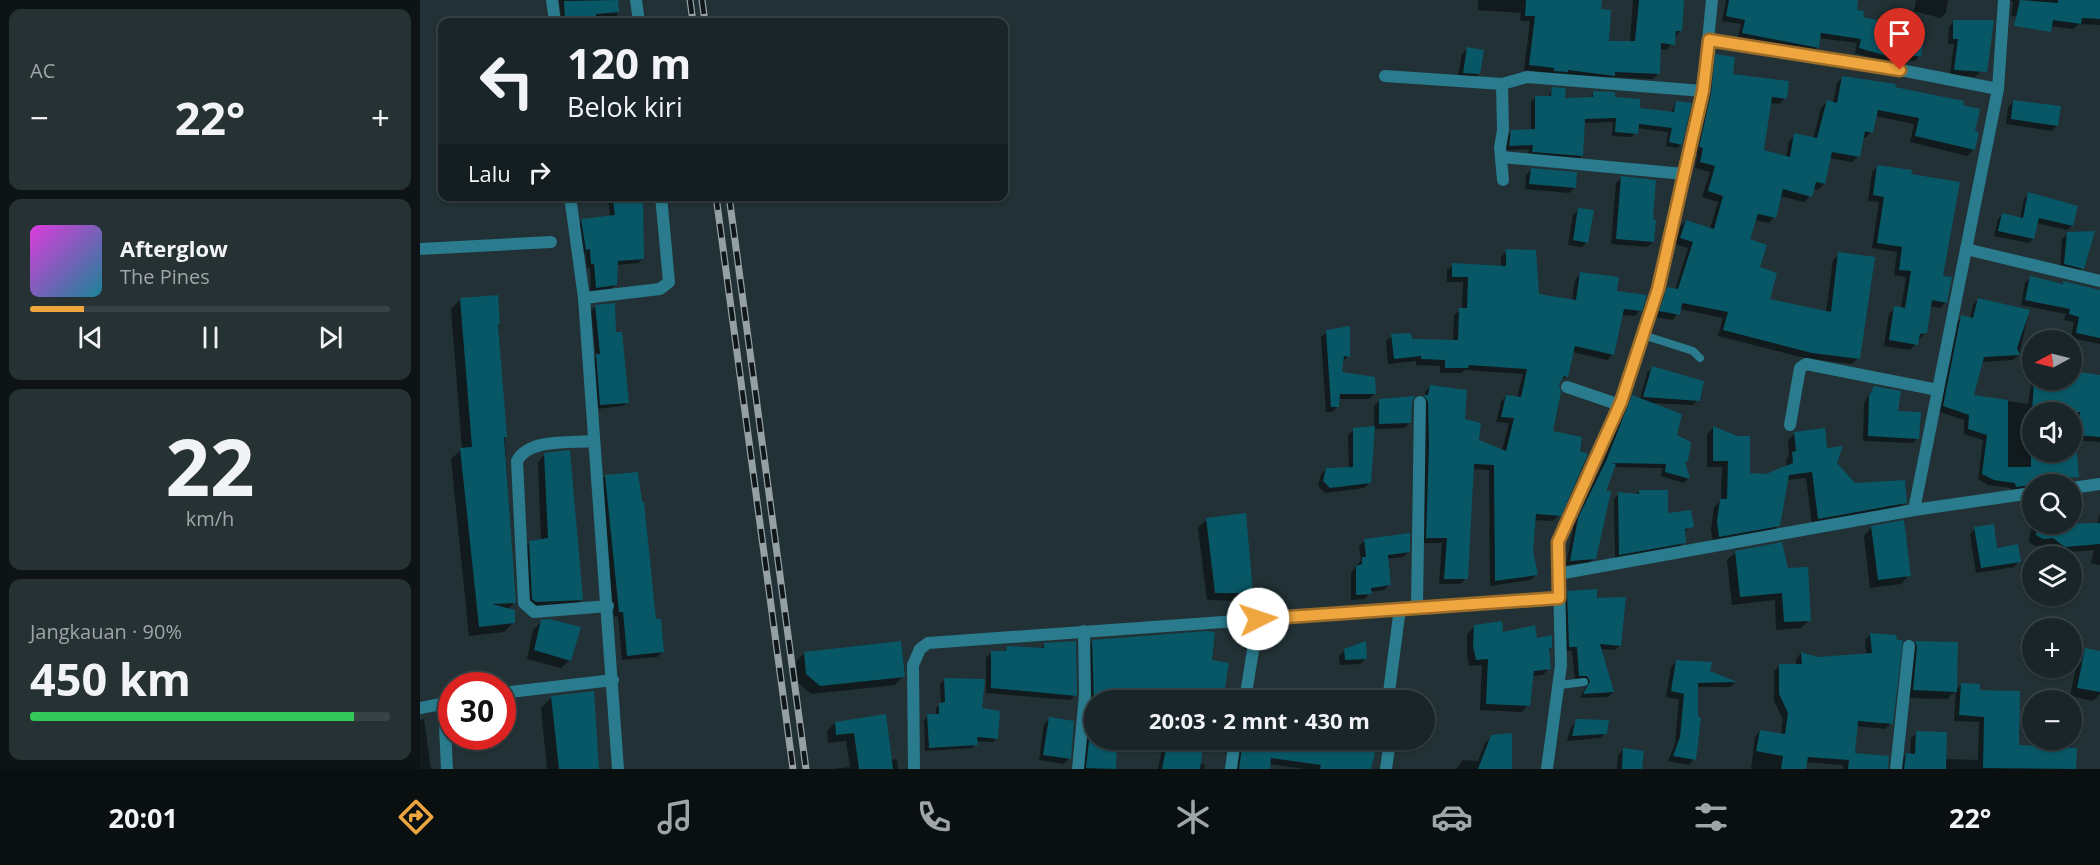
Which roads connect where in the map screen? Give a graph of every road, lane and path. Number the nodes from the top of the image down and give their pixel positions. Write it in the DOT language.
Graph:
graph roads {
  1 [pos="552,0"];
  2 [pos="636,0"];
  3 [pos="1712,0"];
  4 [pos="2004,0"];
  5 [pos="554,18"];
  6 [pos="638,18"];
  7 [pos="1709,40"];
  8 [pos="1385,76"];
  9 [pos="1502,84"];
  10 [pos="1998,89"];
  11 [pos="1703,91"];
  12 [pos="1502,157"];
  13 [pos="1684,174"];
  14 [pos="1503,180"];
  15 [pos="571,201"];
  16 [pos="661,201"];
  17 [pos="551,242"];
  18 [pos="420,249"];
  19 [pos="1966,249"];
  20 [pos="2100,281"];
  21 [pos="584,298"];
  22 [pos="1643,335"];
  23 [pos="1700,358"];
  24 [pos="1567,387"];
  25 [pos="1938,390"];
  26 [pos="1420,402"];
  27 [pos="1620,405"];
  28 [pos="1790,425"];
  29 [pos="594,441"];
  30 [pos="2100,483"];
  31 [pos="2082,486"];
  32 [pos="2022,494"];
  33 [pos="1914,510"];
  34 [pos="1558,574"];
  35 [pos="1559,598"];
  36 [pos="608,606"];
  37 [pos="1417,607"];
  38 [pos="1400,608"];
  39 [pos="1258,619"];
  40 [pos="1084,631"];
  41 [pos="1909,646"];
  42 [pos="612,671"];
  43 [pos="1584,682"];
  44 [pos="1560,685"];
  45 [pos="516,690"];
  46 [pos="1247,690"];
  47 [pos="1389,690"];
  48 [pos="438,705"];
  49 [pos="420,708"];
  50 [pos="447,750"];
  51 [pos="1234,750"];
  52 [pos="1389,750"];
  53 [pos="447,769"];
  54 [pos="618,769"];
  55 [pos="914,769"];
  56 [pos="1077,769"];
  57 [pos="1231,769"];
  58 [pos="1386,769"];
  59 [pos="1547,769"];
  60 [pos="1896,769"];
  1 -- 5 [label="street"];
  2 -- 6 [label="street"];
  3 -- 7 [label="street"];
  4 -- 10 [label="street"];
  7 -- 10 [label="street"];
  7 -- 11 [label="street"];
  8 -- 9 [label="street"];
  9 -- 11 [label="street"];
  9 -- 12 [label="street"];
  10 -- 19 [label="street"];
  11 -- 13 [label="street"];
  12 -- 13 [label="street"];
  12 -- 14 [label="street"];
  13 -- 22 [label="street"];
  15 -- 21 [label="street"];
  16 -- 21 [label="street"];
  17 -- 18 [label="street"];
  19 -- 20 [label="street"];
  19 -- 25 [label="street"];
  21 -- 29 [label="street"];
  22 -- 23 [label="lane"];
  22 -- 27 [label="street"];
  24 -- 27 [label="street"];
  25 -- 28 [label="street"];
  25 -- 33 [label="street"];
  26 -- 37 [label="street"];
  27 -- 34 [label="street"];
  29 -- 36 [label="street"];
  29 -- 36 [label="street"];
  30 -- 31 [label="street"];
  32 -- 33 [label="street"];
  33 -- 34 [label="street"];
  34 -- 35 [label="street"];
  35 -- 37 [label="street"];
  35 -- 44 [label="street"];
  36 -- 42 [label="street"];
  37 -- 38 [label="street"];
  38 -- 39 [label="street"];
  38 -- 47 [label="street"];
  39 -- 40 [label="street"];
  39 -- 46 [label="street"];
  40 -- 55 [label="street"];
  40 -- 56 [label="street"];
  41 -- 60 [label="street"];
  42 -- 45 [label="street"];
  42 -- 54 [label="street"];
  43 -- 44 [label="lane"];
  44 -- 59 [label="street"];
  48 -- 49 [label="street"];
  50 -- 53 [label="street"];
  51 -- 57 [label="street"];
  52 -- 58 [label="street"];
}
